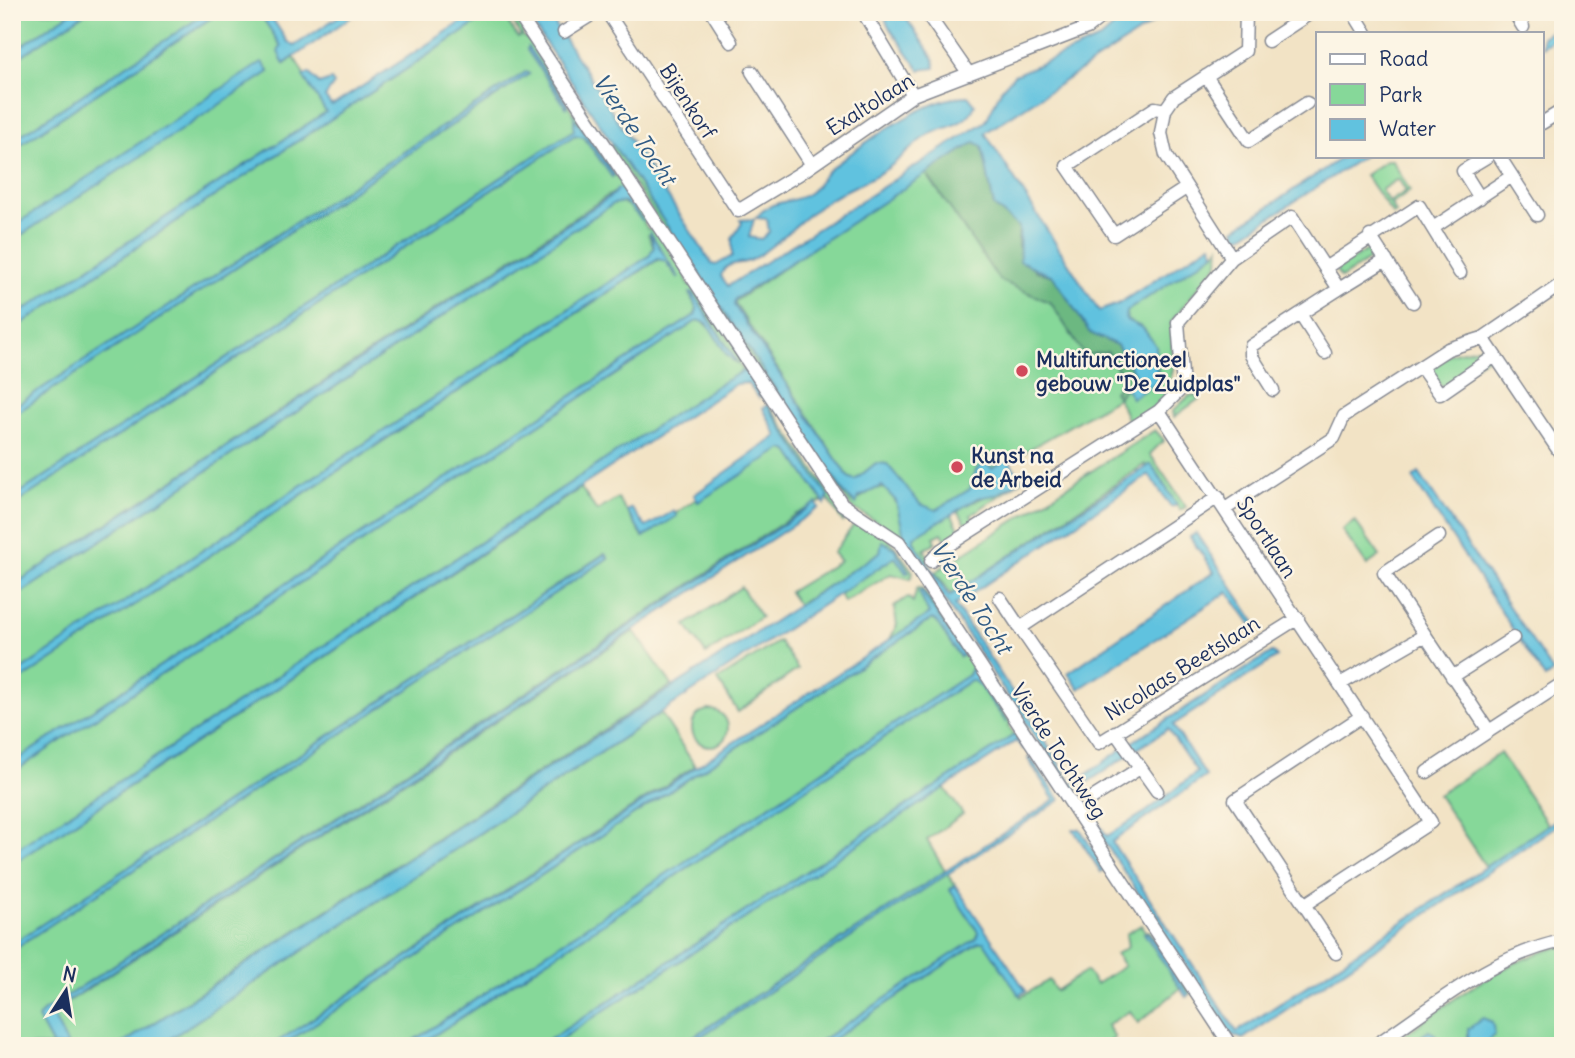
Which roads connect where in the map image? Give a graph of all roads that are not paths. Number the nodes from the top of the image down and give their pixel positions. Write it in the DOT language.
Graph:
graph roads {
  1 [pos="517,12"];
  2 [pos="596,12"];
  3 [pos="607,12"];
  4 [pos="712,12"];
  5 [pos="863,12"];
  6 [pos="926,12"];
  7 [pos="1076,12"];
  8 [pos="1107,12"];
  9 [pos="1246,12"];
  10 [pos="1312,12"];
  11 [pos="1353,12"];
  12 [pos="1514,12"];
  13 [pos="1523,27"];
  14 [pos="1087,28"];
  15 [pos="564,32"];
  16 [pos="1365,32"];
  17 [pos="1268,41"];
  18 [pos="731,42"];
  19 [pos="752,72"];
  20 [pos="969,74"];
  21 [pos="1206,76"];
  22 [pos="913,95"];
  23 [pos="1307,103"];
  24 [pos="1165,110"];
  25 [pos="1563,110"];
  26 [pos="1544,122"];
  27 [pos="1485,158"];
  28 [pos="1500,158"];
  29 [pos="812,165"];
  30 [pos="1512,176"];
  31 [pos="1183,190"];
  32 [pos="1480,198"];
  33 [pos="738,211"];
  34 [pos="1536,215"];
  35 [pos="1433,228"];
  36 [pos="1370,236"];
  37 [pos="1232,258"];
  38 [pos="1386,260"];
  39 [pos="1325,268"];
  40 [pos="1460,273"];
  41 [pos="1563,283"];
  42 [pos="1339,289"];
  43 [pos="1413,302"];
  44 [pos="1300,314"];
  45 [pos="1483,338"];
  46 [pos="1325,353"];
  47 [pos="1495,356"];
  48 [pos="1421,367"];
  49 [pos="1273,390"];
  50 [pos="1159,411"];
  51 [pos="1558,438"];
  52 [pos="1563,457"];
  53 [pos="1217,497"];
  54 [pos="1225,509"];
  55 [pos="1439,536"];
  56 [pos="931,561"];
  57 [pos="1000,598"];
  58 [pos="1298,618"];
  59 [pos="1020,628"];
  60 [pos="1424,635"];
  61 [pos="1513,638"];
  62 [pos="1452,677"];
  63 [pos="1340,684"];
  64 [pos="1559,685"];
  65 [pos="1362,716"];
  66 [pos="1115,732"];
  67 [pos="1489,732"];
  68 [pos="1140,768"];
  69 [pos="1427,772"];
  70 [pos="1157,792"];
  71 [pos="1089,800"];
  72 [pos="1304,905"];
  73 [pos="1563,941"];
  74 [pos="1336,953"];
  75 [pos="1231,1046"];
  76 [pos="1374,1046"];
  1 -- 75 [label="street, Vierde Tochtweg"];
  2 -- 15 [label="street"];
  3 -- 33 [label="street, Bijenkorf"];
  4 -- 18 [label="street"];
  5 -- 22 [label="street"];
  6 -- 20 [label="street"];
  7 -- 14 [label="street"];
  8 -- 14 [label="street, Exaltolaan"];
  9 -- 21 [label="street"];
  10 -- 17 [label="street"];
  11 -- 16 [label="street"];
  12 -- 13 [label="street"];
  14 -- 20 [label="street, Exaltolaan"];
  19 -- 29 [label="street"];
  20 -- 22 [label="street, Exaltolaan"];
  21 -- 23 [label="street"];
  21 -- 24 [label="street"];
  22 -- 29 [label="street, Exaltolaan"];
  24 -- 31 [label="street"];
  24 -- 37 [label="street"];
  25 -- 26 [label="street"];
  27 -- 32 [label="street"];
  28 -- 30 [label="street"];
  29 -- 33 [label="street, Exaltolaan"];
  30 -- 32 [label="street"];
  30 -- 34 [label="street"];
  32 -- 35 [label="street"];
  35 -- 36 [label="street"];
  35 -- 40 [label="street"];
  36 -- 38 [label="street"];
  36 -- 39 [label="street"];
  37 -- 39 [label="street"];
  37 -- 50 [label="street"];
  38 -- 42 [label="street"];
  38 -- 43 [label="street"];
  39 -- 42 [label="street"];
  41 -- 45 [label="street"];
  42 -- 44 [label="street"];
  44 -- 46 [label="street"];
  44 -- 49 [label="street"];
  45 -- 47 [label="street"];
  45 -- 48 [label="street"];
  47 -- 48 [label="street"];
  47 -- 51 [label="street"];
  48 -- 54 [label="street"];
  50 -- 53 [label="street, Sportlaan"];
  50 -- 56 [label="street"];
  51 -- 52 [label="street"];
  53 -- 54 [label="street, Sportlaan"];
  53 -- 59 [label="street"];
  54 -- 58 [label="street, Sportlaan"];
  55 -- 60 [label="street"];
  57 -- 59 [label="street, Nicolaas Beetslaan"];
  58 -- 63 [label="street, Sportlaan"];
  58 -- 66 [label="street, Nicolaas Beetslaan"];
  59 -- 66 [label="street, Nicolaas Beetslaan"];
  60 -- 62 [label="street"];
  60 -- 63 [label="street"];
  61 -- 62 [label="street"];
  62 -- 67 [label="street"];
  63 -- 65 [label="street, Sportlaan"];
  64 -- 67 [label="street"];
  65 -- 72 [label="street"];
  65 -- 72 [label="street, Sportlaan"];
  66 -- 68 [label="street"];
  67 -- 69 [label="street"];
  68 -- 70 [label="street"];
  68 -- 71 [label="street"];
  72 -- 74 [label="street"];
  73 -- 76 [label="street"];
}
